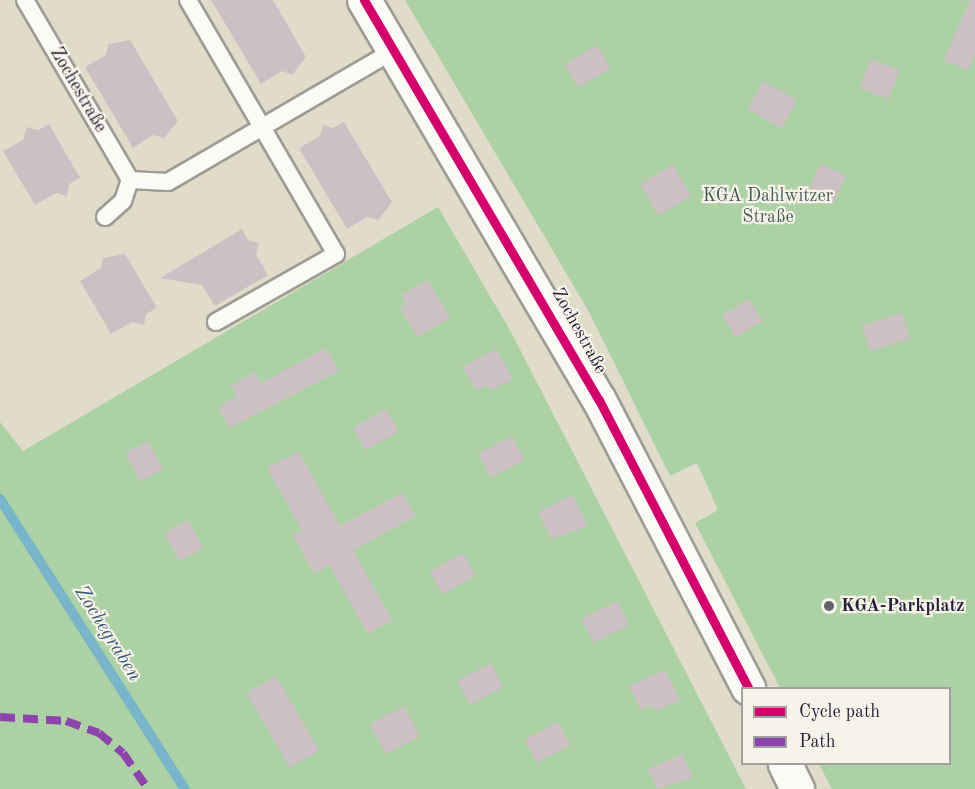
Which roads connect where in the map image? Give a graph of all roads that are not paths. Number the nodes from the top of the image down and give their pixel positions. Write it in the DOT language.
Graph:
graph roads {
  1 [pos="25,0"];
  2 [pos="188,0"];
  3 [pos="364,0"];
  4 [pos="395,50"];
  5 [pos="265,127"];
  6 [pos="130,180"];
  7 [pos="105,217"];
  8 [pos="216,322"];
  9 [pos="747,687"];
  10 [pos="785,765"];
  11 [pos="797,789"];
  1 -- 6 [label="lane, Zochestraße"];
  2 -- 5 [label="lane"];
  3 -- 4 [label="street, Zochestraße"];
  4 -- 5 [label="lane"];
  4 -- 9 [label="street, Zochestraße"];
  5 -- 6 [label="lane"];
  5 -- 8 [label="lane"];
  6 -- 7 [label="lane"];
  10 -- 11 [label="street"];
}
